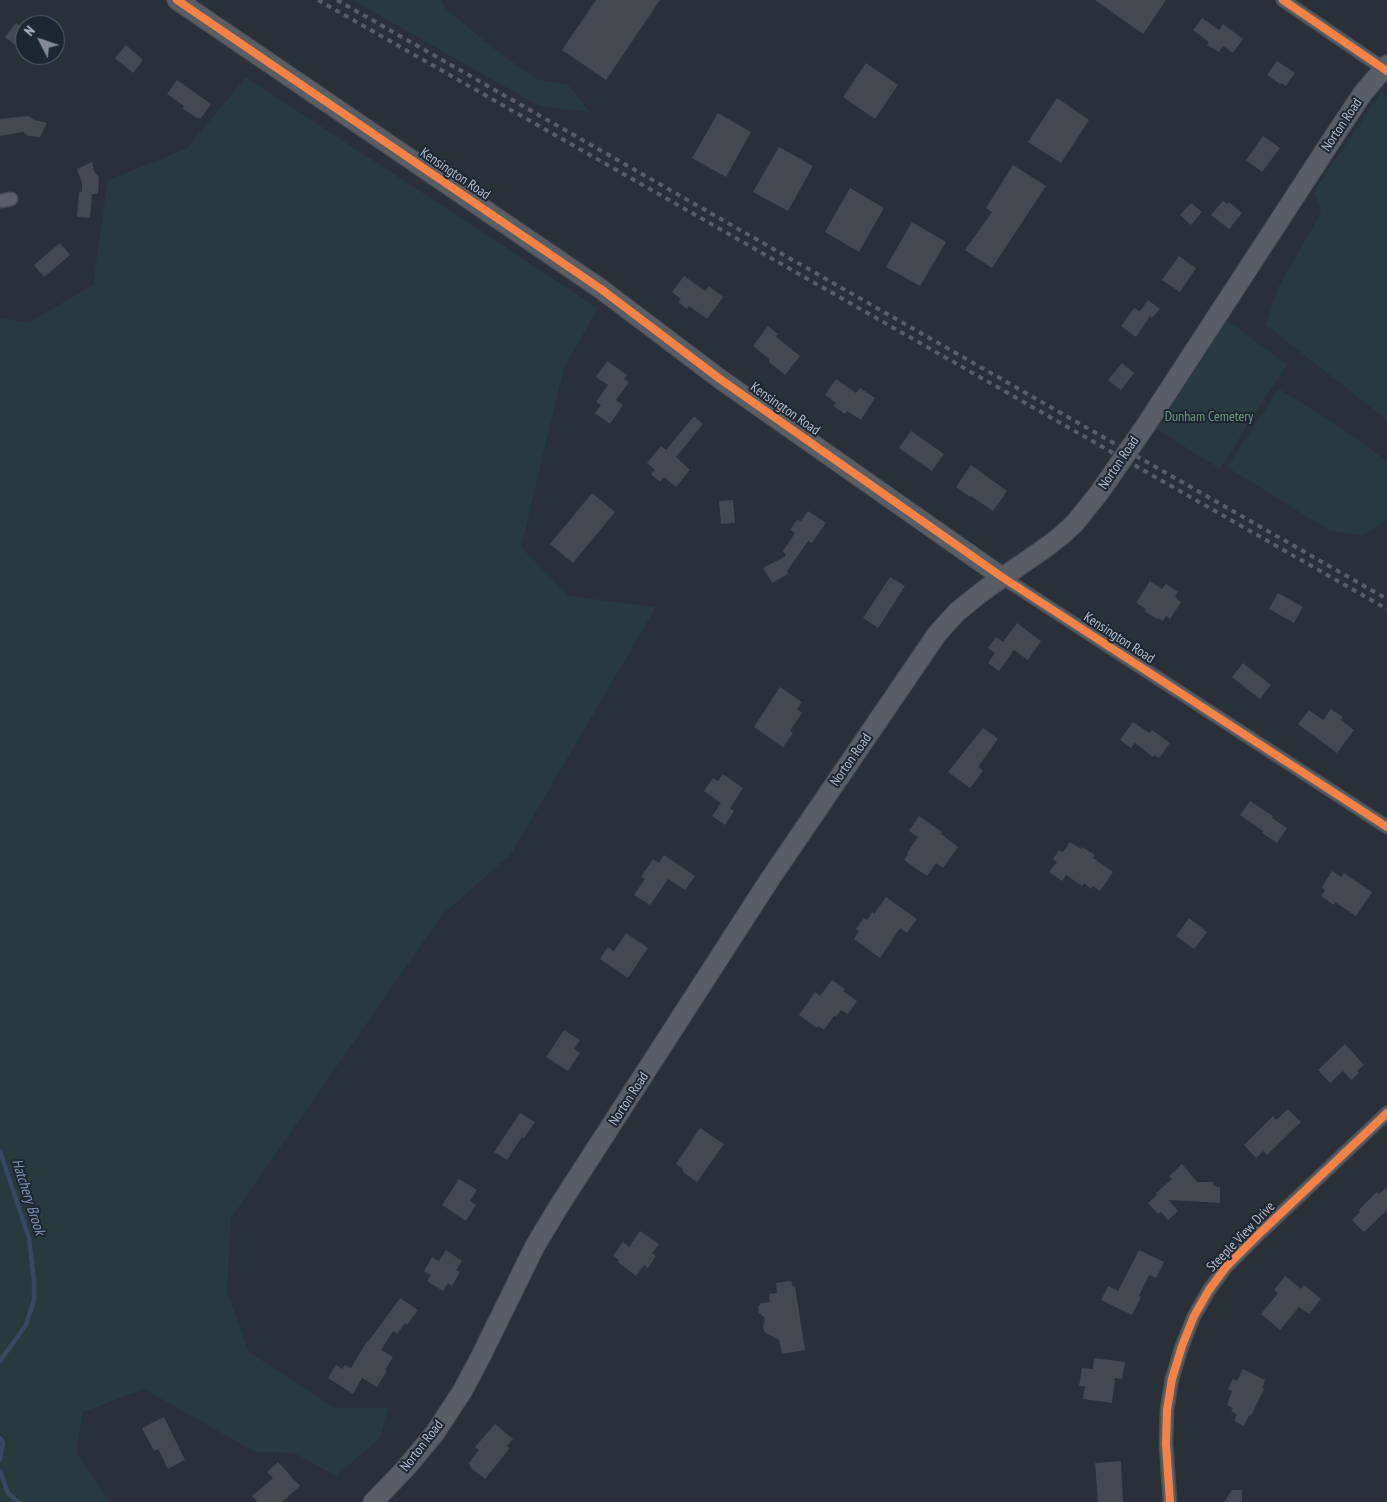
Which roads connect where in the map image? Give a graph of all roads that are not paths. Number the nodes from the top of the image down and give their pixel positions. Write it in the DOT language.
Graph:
graph roads {
  1 [pos="177,0"];
  2 [pos="1283,0"];
  3 [pos="1386,69"];
  4 [pos="1002,577"];
  5 [pos="1387,827"];
  6 [pos="1387,1113"];
  7 [pos="373,1502"];
  8 [pos="1170,1502"];
  1 -- 4 [label="main road, Kensington Road"];
  2 -- 3 [label="street"];
  3 -- 4 [label="main road, Norton Road, bridge"];
  4 -- 5 [label="street, Kensington Road"];
  4 -- 7 [label="main road, Norton Road"];
  6 -- 8 [label="street, Steeple View Drive"];
}
